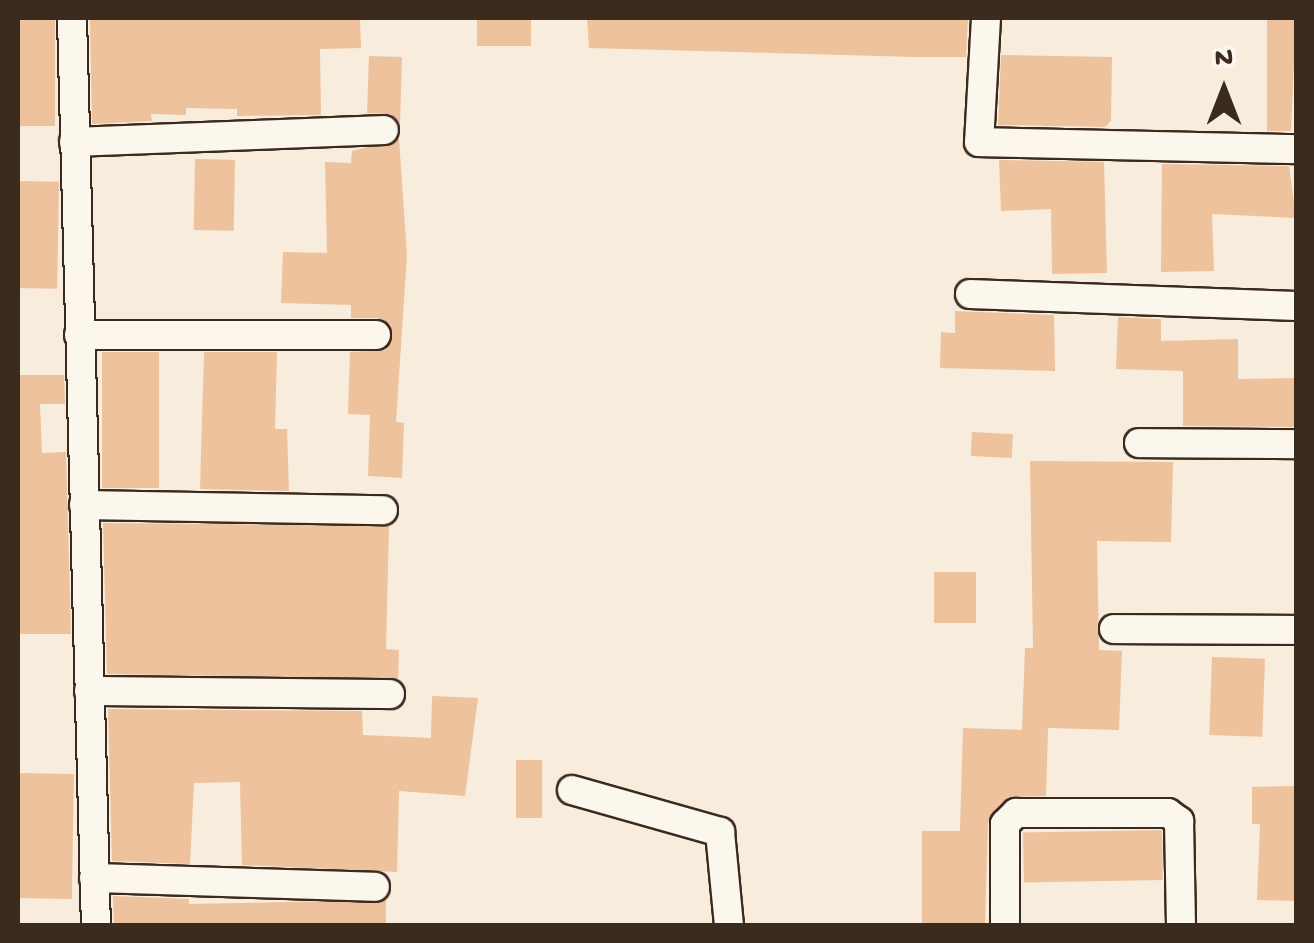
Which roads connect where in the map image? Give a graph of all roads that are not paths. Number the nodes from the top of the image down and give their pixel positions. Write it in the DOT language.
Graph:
graph roads {
  1 [pos="72,18"];
  2 [pos="986,18"];
  3 [pos="384,130"];
  4 [pos="74,142"];
  5 [pos="1296,149"];
  6 [pos="970,294"];
  7 [pos="1296,306"];
  8 [pos="79,335"];
  9 [pos="376,335"];
  10 [pos="1138,443"];
  11 [pos="1296,444"];
  12 [pos="84,505"];
  13 [pos="383,510"];
  14 [pos="1114,629"];
  15 [pos="1296,630"];
  16 [pos="89,690"];
  17 [pos="390,694"];
  18 [pos="572,790"];
  19 [pos="94,878"];
  20 [pos="375,887"];
  21 [pos="96,926"];
  22 [pos="729,926"];
  23 [pos="1005,926"];
  24 [pos="1181,926"];
  1 -- 4 [label="street"];
  2 -- 5 [label="street"];
  3 -- 4 [label="street"];
  4 -- 8 [label="street"];
  6 -- 7 [label="street"];
  8 -- 9 [label="street"];
  8 -- 12 [label="street"];
  10 -- 11 [label="street"];
  12 -- 13 [label="street"];
  12 -- 16 [label="street"];
  14 -- 15 [label="street"];
  16 -- 17 [label="street"];
  16 -- 19 [label="street"];
  18 -- 22 [label="street"];
  19 -- 20 [label="street"];
  19 -- 21 [label="street"];
  23 -- 24 [label="street"];
}
